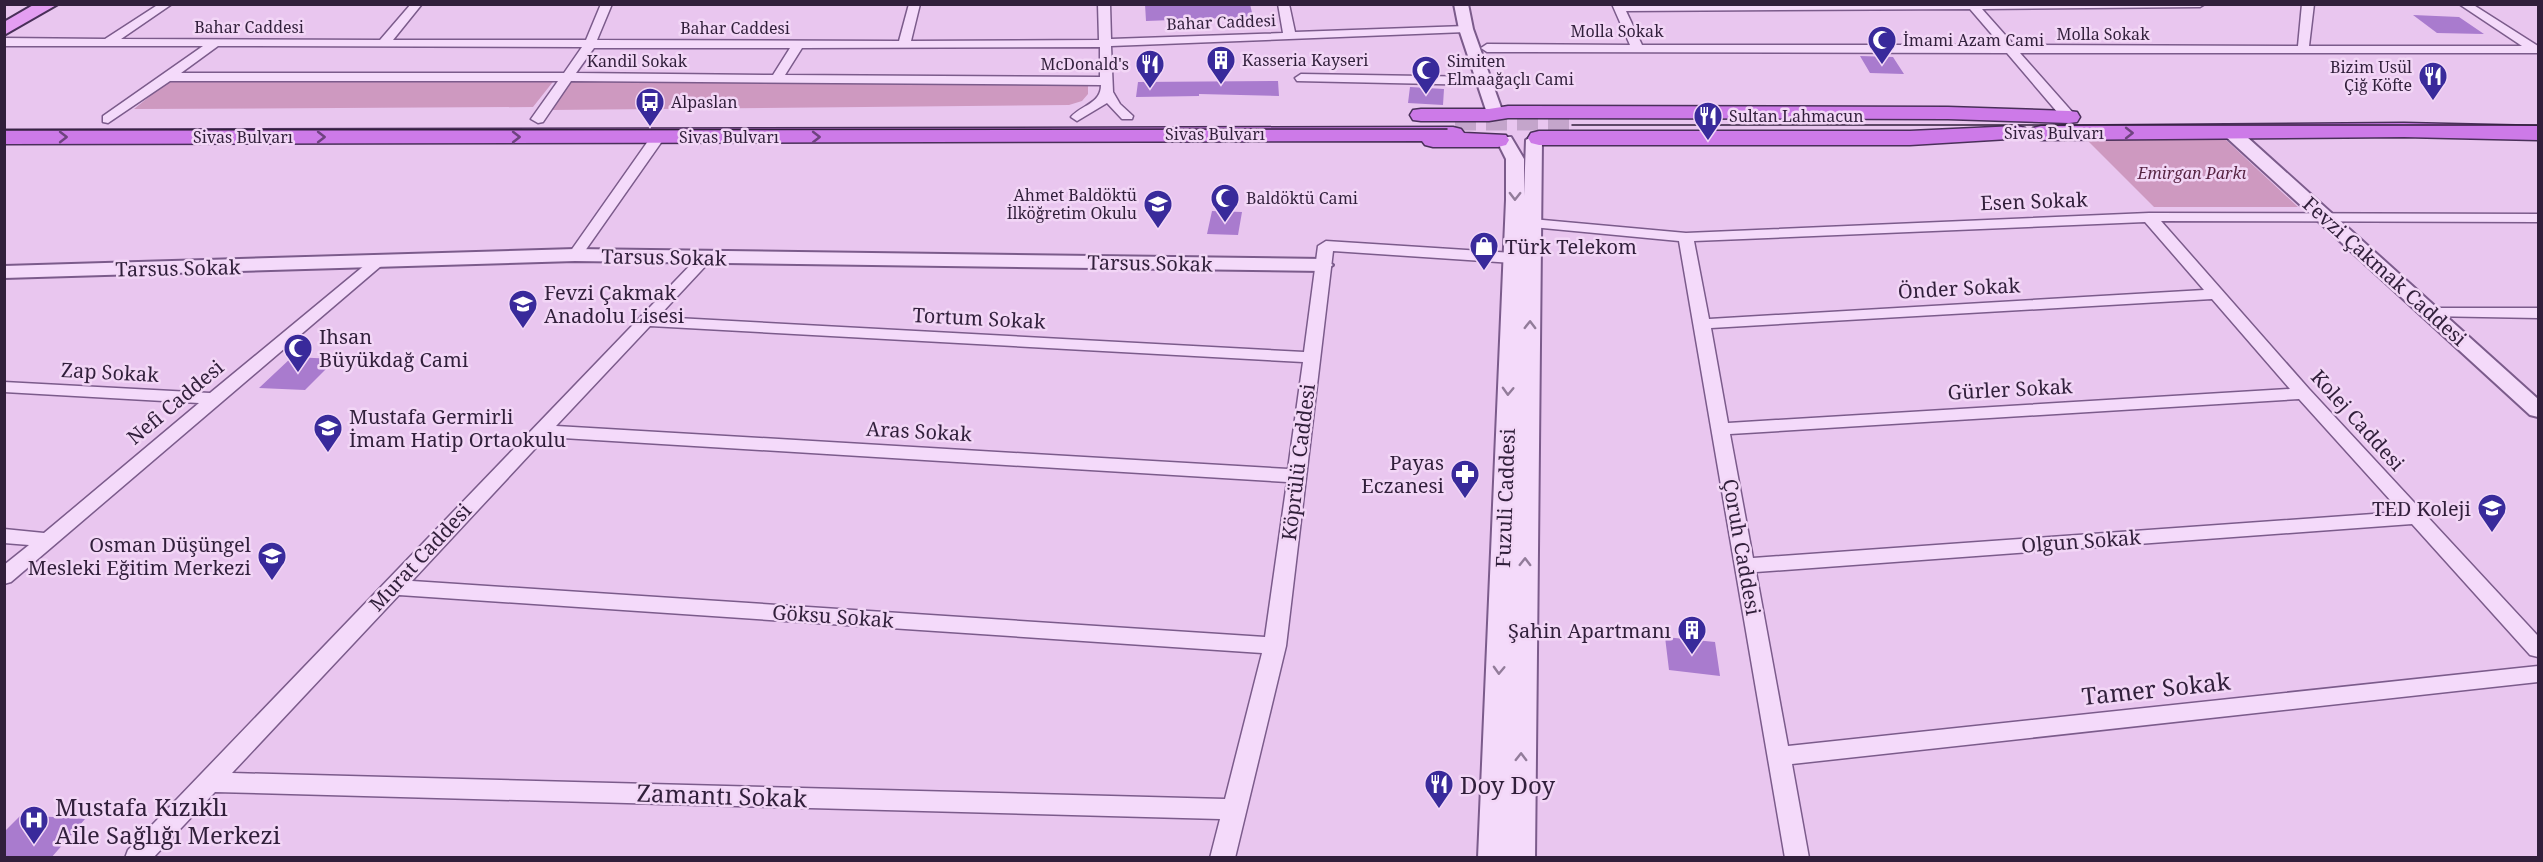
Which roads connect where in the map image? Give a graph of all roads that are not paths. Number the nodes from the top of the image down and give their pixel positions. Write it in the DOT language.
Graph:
graph roads {
  1 [pos="24,4"];
  2 [pos="49,4"];
  3 [pos="167,4"];
  4 [pos="417,4"];
  5 [pos="608,4"];
  6 [pos="915,4"];
  7 [pos="1104,4"];
  8 [pos="1284,4"];
  9 [pos="1461,4"];
  10 [pos="1476,4"];
  11 [pos="2200,4"];
  12 [pos="2308,4"];
  13 [pos="2464,4"];
  14 [pos="1972,5"];
  15 [pos="1618,6"];
  16 [pos="4,16"];
  17 [pos="1105,23"];
  18 [pos="1466,29"];
  19 [pos="4,30"];
  20 [pos="1290,36"];
  21 [pos="4,42"];
  22 [pos="106,43"];
  23 [pos="384,43"];
  24 [pos="1105,43"];
  25 [pos="214,44"];
  26 [pos="590,44"];
  27 [pos="799,44"];
  28 [pos="1059,44"];
  29 [pos="904,45"];
  30 [pos="1637,47"];
  31 [pos="1487,48"];
  32 [pos="2010,50"];
  33 [pos="2538,50"];
  34 [pos="2303,51"];
  35 [pos="567,76"];
  36 [pos="166,77"];
  37 [pos="777,78"];
  38 [pos="1300,78"];
  39 [pos="1483,81"];
  40 [pos="1107,87"];
  41 [pos="1504,113"];
  42 [pos="2538,113"];
  43 [pos="1127,116"];
  44 [pos="1077,117"];
  45 [pos="2069,117"];
  46 [pos="2314,117"];
  47 [pos="4,119"];
  48 [pos="108,119"];
  49 [pos="538,119"];
  50 [pos="2538,119"];
  51 [pos="1450,127"];
  52 [pos="940,129"];
  53 [pos="2232,132"];
  54 [pos="2029,133"];
  55 [pos="2538,135"];
  56 [pos="4,137"];
  57 [pos="658,137"];
  58 [pos="1536,139"];
  59 [pos="1502,140"];
  60 [pos="2150,217"];
  61 [pos="2327,217"];
  62 [pos="2538,218"];
  63 [pos="1532,223"];
  64 [pos="1686,237"];
  65 [pos="575,255"];
  66 [pos="705,258"];
  67 [pos="1513,258"];
  68 [pos="376,263"];
  69 [pos="1323,265"];
  70 [pos="4,272"];
  71 [pos="2219,294"];
  72 [pos="2433,313"];
  73 [pos="2538,313"];
  74 [pos="644,321"];
  75 [pos="1703,324"];
  76 [pos="1312,357"];
  77 [pos="4,387"];
  78 [pos="2304,393"];
  79 [pos="214,399"];
  80 [pos="2538,410"];
  81 [pos="1720,429"];
  82 [pos="540,431"];
  83 [pos="1296,476"];
  84 [pos="2416,517"];
  85 [pos="4,536"];
  86 [pos="47,540"];
  87 [pos="1746,566"];
  88 [pos="4,577"];
  89 [pos="391,587"];
  90 [pos="1275,646"];
  91 [pos="2538,649"];
  92 [pos="2538,674"];
  93 [pos="1779,756"];
  94 [pos="211,782"];
  95 [pos="1233,809"];
  96 [pos="137,858"];
  97 [pos="1222,858"];
  98 [pos="1493,858"];
  99 [pos="1519,858"];
  100 [pos="1797,858"];
  1 -- 16 [label="main road"];
  2 -- 19 [label="main road"];
  3 -- 22 [label="street"];
  4 -- 23 [label="street"];
  5 -- 26 [label="street"];
  6 -- 29 [label="street"];
  7 -- 17 [label="street"];
  8 -- 20 [label="street"];
  9 -- 18 [label="street"];
  10 -- 31 [label="street"];
  11 -- 14 [label="street"];
  12 -- 34 [label="street"];
  13 -- 33 [label="street"];
  14 -- 15 [label="street"];
  14 -- 32 [label="street"];
  15 -- 30 [label="street"];
  17 -- 24 [label="street"];
  17 -- 28 [label="street"];
  18 -- 20 [label="street, Bahar Caddesi"];
  18 -- 39 [label="street"];
  20 -- 24 [label="street, Bahar Caddesi"];
  21 -- 22 [label="street, Bahar Caddesi"];
  22 -- 25 [label="street, Bahar Caddesi"];
  23 -- 25 [label="street, Bahar Caddesi"];
  23 -- 26 [label="street, Bahar Caddesi"];
  24 -- 28 [label="street, Bahar Caddesi"];
  24 -- 40 [label="street"];
  25 -- 36 [label="street"];
  26 -- 27 [label="street, Bahar Caddesi"];
  26 -- 35 [label="street"];
  27 -- 29 [label="street, Bahar Caddesi"];
  27 -- 37 [label="street"];
  28 -- 29 [label="street, Bahar Caddesi"];
  30 -- 31 [label="street, Molla Sokak"];
  30 -- 32 [label="street, Molla Sokak"];
  31 -- 41 [label="street"];
  32 -- 34 [label="street, Molla Sokak"];
  32 -- 45 [label="street"];
  33 -- 34 [label="street, Molla Sokak"];
  35 -- 36 [label="street, Kandil Sokak"];
  35 -- 37 [label="street, Kandil Sokak"];
  35 -- 49 [label="street"];
  36 -- 48 [label="street"];
  37 -- 40 [label="street, Kandil Sokak"];
  38 -- 39 [label="street"];
  39 -- 41 [label="street"];
  40 -- 43 [label="street"];
  40 -- 44 [label="street"];
  41 -- 43 [label="highway"];
  41 -- 45 [label="highway"];
  41 -- 58 [label="highway"];
  41 -- 59 [label="highway"];
  42 -- 46 [label="highway"];
  43 -- 44 [label="highway"];
  44 -- 52 [label="highway"];
  45 -- 46 [label="highway, Sivas Bulvarı"];
  45 -- 54 [label="highway, Sivas Bulvarı"];
  46 -- 50 [label="highway, Sivas Bulvarı"];
  47 -- 48 [label="highway, Sivas Bulvarı"];
  48 -- 49 [label="highway, Sivas Bulvarı"];
  49 -- 52 [label="highway, Sivas Bulvarı"];
  51 -- 52 [label="highway, Sivas Bulvarı"];
  57 -- 52 [label="highway, Sivas Bulvarı, one-way"];
  52 -- 59 [label="highway"];
  54 -- 53 [label="highway, Sivas Bulvarı, one-way"];
  53 -- 55 [label="highway, Sivas Bulvarı"];
  53 -- 61 [label="street, Fevzi Çakmak Caddesi"];
  54 -- 58 [label="highway"];
  56 -- 57 [label="highway, Sivas Bulvarı, one-way"];
  57 -- 65 [label="street"];
  58 -- 59 [label="highway"];
  58 -- 63 [label="street, Fuzuli Caddesi"];
  59 -- 67 [label="street, Fuzuli Caddesi, one-way"];
  60 -- 61 [label="street, Esen Sokak"];
  60 -- 64 [label="street, Esen Sokak"];
  60 -- 71 [label="street, Kolej Caddesi"];
  61 -- 62 [label="street, Esen Sokak"];
  61 -- 72 [label="street, Fevzi Çakmak Caddesi"];
  63 -- 64 [label="street, Esen Sokak"];
  99 -- 63 [label="street, Fuzuli Caddesi, one-way"];
  64 -- 75 [label="street, Çoruh Caddesi"];
  65 -- 66 [label="street, Tarsus Sokak"];
  65 -- 68 [label="street, Tarsus Sokak"];
  66 -- 69 [label="street, Tarsus Sokak"];
  66 -- 74 [label="street, Murat Caddesi"];
  67 -- 69 [label="street"];
  67 -- 98 [label="street, Fuzuli Caddesi, one-way"];
  68 -- 70 [label="street, Tarsus Sokak"];
  68 -- 79 [label="street, Nefi Caddesi"];
  69 -- 76 [label="street, Köprülü Caddesi"];
  71 -- 75 [label="street, Önder Sokak"];
  71 -- 78 [label="street, Kolej Caddesi"];
  72 -- 73 [label="street"];
  72 -- 80 [label="street, Fevzi Çakmak Caddesi"];
  74 -- 76 [label="street, Tortum Sokak"];
  74 -- 82 [label="street, Murat Caddesi"];
  75 -- 81 [label="street, Çoruh Caddesi"];
  76 -- 83 [label="street, Köprülü Caddesi"];
  77 -- 79 [label="street, Zap Sokak"];
  78 -- 81 [label="street, Gürler Sokak"];
  78 -- 84 [label="street, Kolej Caddesi"];
  79 -- 86 [label="street, Nefi Caddesi"];
  81 -- 87 [label="street, Çoruh Caddesi"];
  82 -- 83 [label="street, Aras Sokak"];
  82 -- 89 [label="street, Murat Caddesi"];
  83 -- 90 [label="street, Köprülü Caddesi"];
  84 -- 87 [label="street, Olgun Sokak"];
  84 -- 91 [label="street, Kolej Caddesi"];
  85 -- 86 [label="street"];
  86 -- 88 [label="street, Nefi Caddesi"];
  87 -- 93 [label="street, Çoruh Caddesi"];
  89 -- 90 [label="street, Göksu Sokak"];
  89 -- 94 [label="street, Murat Caddesi"];
  90 -- 95 [label="street, Köprülü Caddesi"];
  92 -- 93 [label="street, Tamer Sokak"];
  93 -- 100 [label="street, Çoruh Caddesi"];
  94 -- 95 [label="street, Zamantı Sokak"];
  94 -- 96 [label="street, Murat Caddesi"];
  95 -- 97 [label="street, Köprülü Caddesi"];
}
